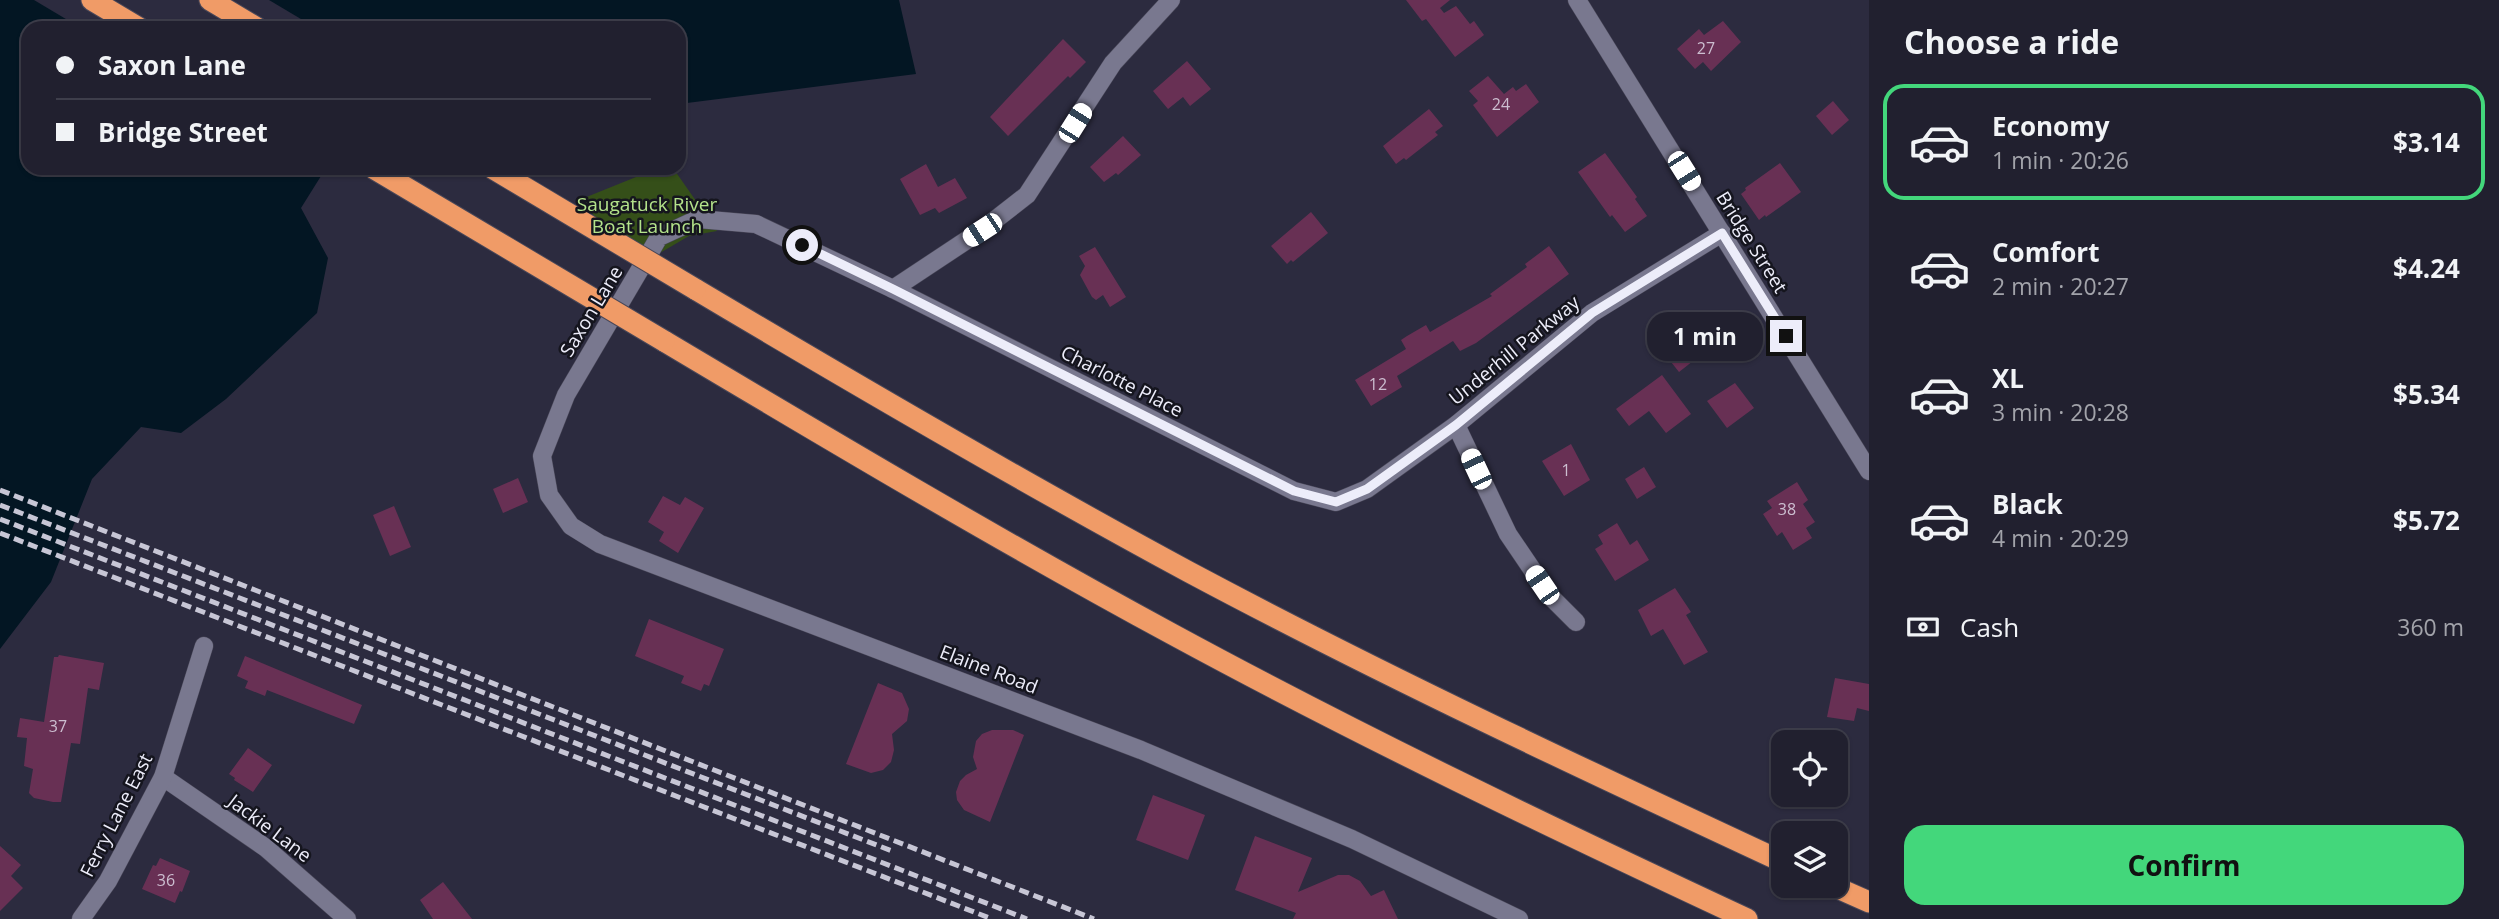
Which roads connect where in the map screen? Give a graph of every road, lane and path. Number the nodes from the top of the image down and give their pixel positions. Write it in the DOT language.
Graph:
graph roads {
  1 [pos="92,0"];
  2 [pos="210,0"];
  3 [pos="1171,0"];
  4 [pos="1577,0"];
  5 [pos="127,21"];
  6 [pos="245,21"];
  7 [pos="385,175"];
  8 [pos="504,175"];
  9 [pos="1722,233"];
  10 [pos="893,289"];
  11 [pos="566,395"];
  12 [pos="1456,425"];
  13 [pos="1869,471"];
  14 [pos="1336,502"];
  15 [pos="1576,622"];
  16 [pos="204,646"];
  17 [pos="163,777"];
  18 [pos="1771,856"];
  19 [pos="1848,893"];
  20 [pos="1869,902"];
  21 [pos="82,919"];
  22 [pos="347,919"];
  23 [pos="1519,919"];
  24 [pos="1747,919"];
  1 -- 5 [label="highway"];
  2 -- 6 [label="highway"];
  3 -- 10 [label="street"];
  4 -- 9 [label="street, Bridge Street"];
  7 -- 24 [label="highway, bridge"];
  8 -- 18 [label="highway, bridge"];
  9 -- 12 [label="street, Underhill Parkway"];
  9 -- 13 [label="street, Bridge Street"];
  10 -- 11 [label="street, Saxon Lane"];
  10 -- 14 [label="street, Charlotte Place"];
  11 -- 23 [label="street, Elaine Road"];
  12 -- 14 [label="street, Underhill Parkway"];
  12 -- 15 [label="street"];
  16 -- 17 [label="street, Ferry Lane East"];
  17 -- 21 [label="street, Ferry Lane East"];
  17 -- 22 [label="street, Jackie Lane"];
  19 -- 20 [label="highway"];
}
